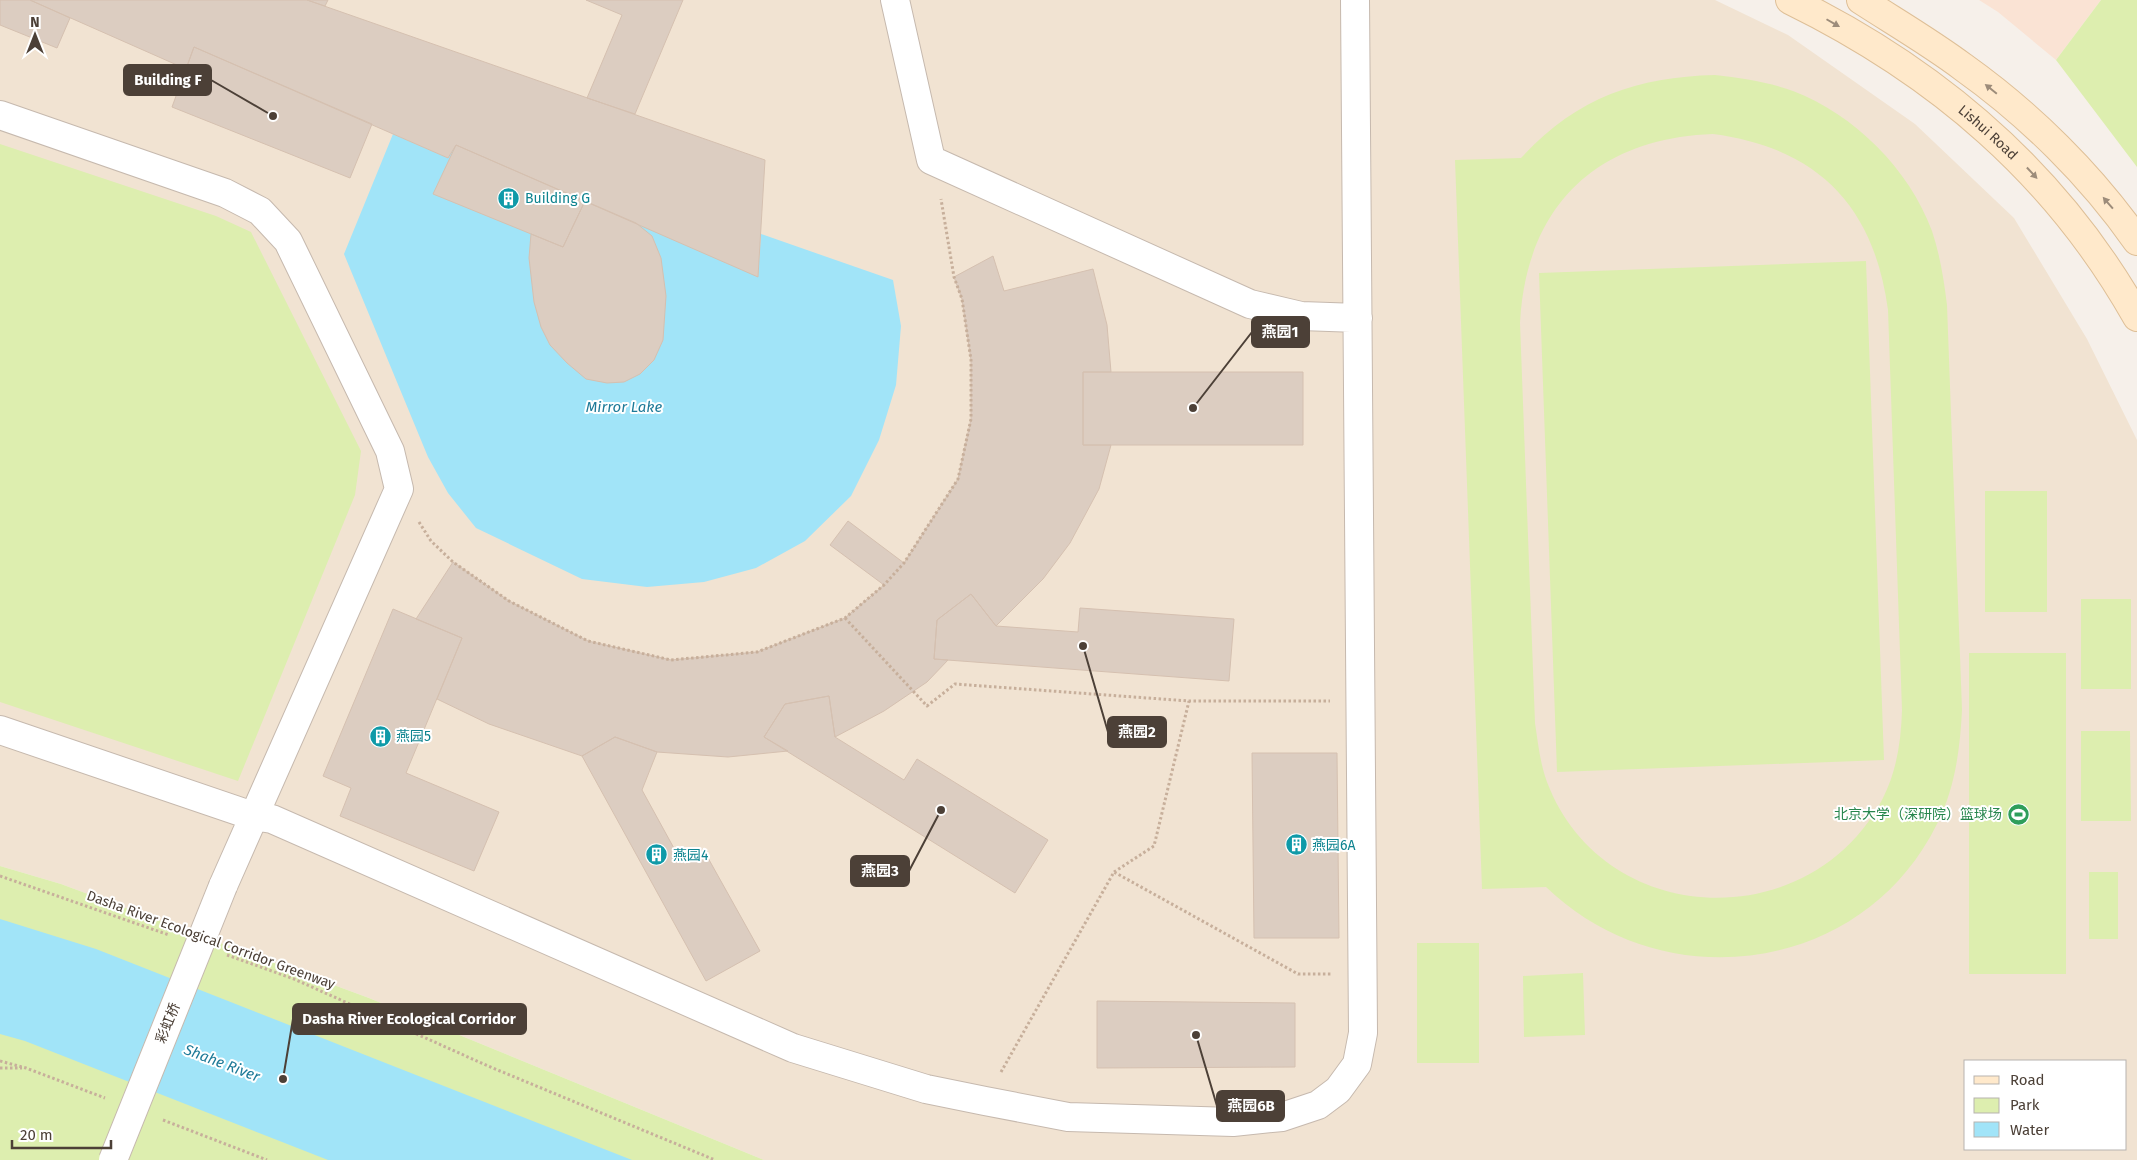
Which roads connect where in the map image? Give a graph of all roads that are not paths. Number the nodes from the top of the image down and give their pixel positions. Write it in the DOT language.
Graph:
graph roads {
  1 [pos="895,0"];
  2 [pos="1355,0"];
  3 [pos="1790,0"];
  4 [pos="1861,0"];
  5 [pos="0,115"];
  6 [pos="2137,241"];
  7 [pos="2137,317"];
  8 [pos="1358,318"];
  9 [pos="0,730"];
  10 [pos="253,816"];
  11 [pos="113,1160"];
  1 -- 8 [label="street"];
  2 -- 8 [label="street"];
  3 -- 7 [label="main road, Lishui Road, one-way"];
  6 -- 4 [label="main road, one-way"];
  5 -- 10 [label="street, 彩虹桥"];
  8 -- 10 [label="street"];
  9 -- 10 [label="street"];
  10 -- 11 [label="street, 彩虹桥, bridge"];
}
